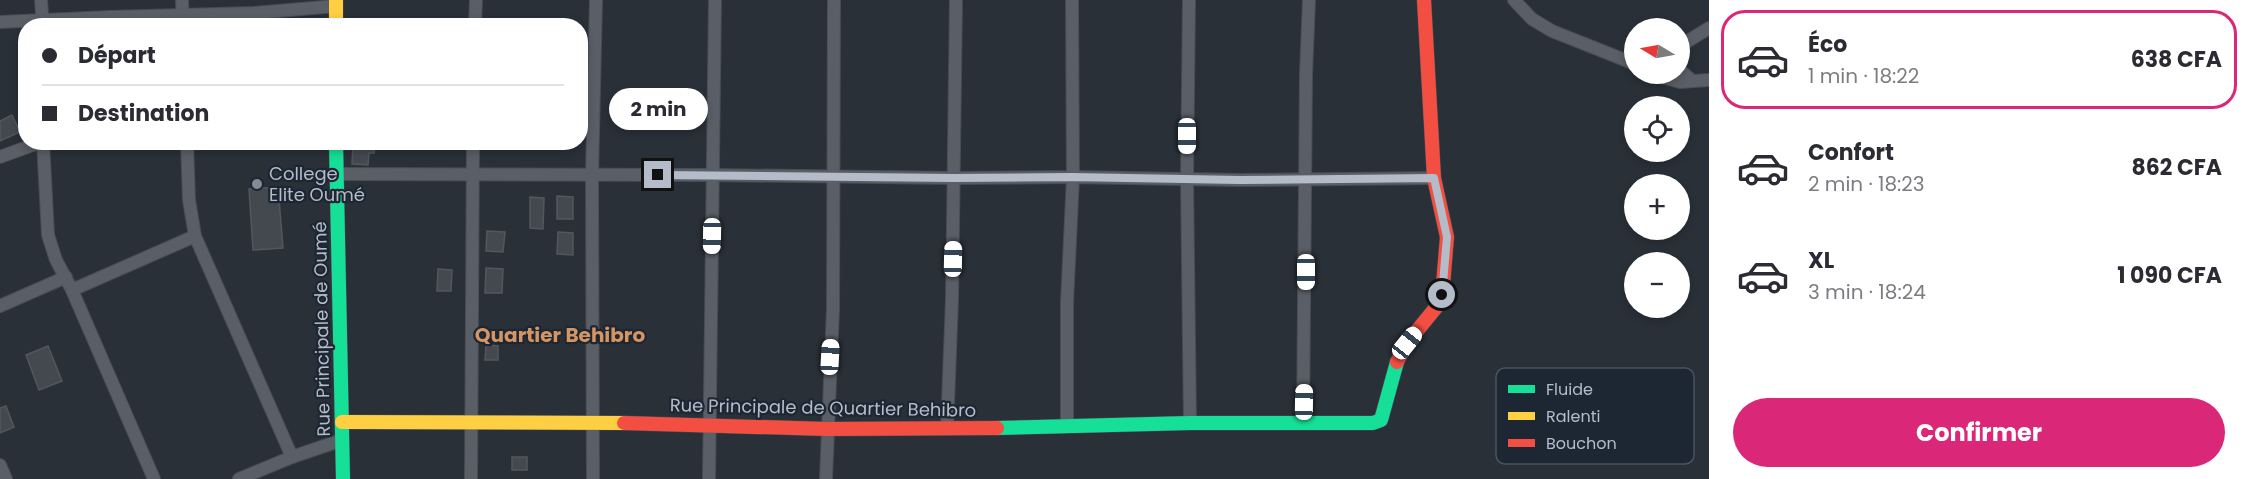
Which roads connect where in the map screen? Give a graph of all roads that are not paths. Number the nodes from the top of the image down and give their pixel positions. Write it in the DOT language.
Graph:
graph roads {
  1 [pos="41,0"];
  2 [pos="182,0"];
  3 [pos="476,0"];
  4 [pos="596,0"];
  5 [pos="715,0"];
  6 [pos="834,0"];
  7 [pos="956,0"];
  8 [pos="1072,0"];
  9 [pos="1190,0"];
  10 [pos="1309,0"];
  11 [pos="1424,0"];
  12 [pos="1514,0"];
  13 [pos="336,3"];
  14 [pos="43,18"];
  15 [pos="183,18"];
  16 [pos="203,18"];
  17 [pos="475,18"];
  18 [pos="0,22"];
  19 [pos="18,22"];
  20 [pos="1709,28"];
  21 [pos="1690,40"];
  22 [pos="1624,60"];
  23 [pos="1709,80"];
  24 [pos="1692,81"];
  25 [pos="20,150"];
  26 [pos="43,150"];
  27 [pos="187,150"];
  28 [pos="336,150"];
  29 [pos="473,150"];
  30 [pos="0,157"];
  31 [pos="336,174"];
  32 [pos="713,175"];
  33 [pos="472,176"];
  34 [pos="592,176"];
  35 [pos="835,177"];
  36 [pos="1072,177"];
  37 [pos="954,178"];
  38 [pos="1187,178"];
  39 [pos="1434,178"];
  40 [pos="1306,180"];
  41 [pos="195,237"];
  42 [pos="66,277"];
  43 [pos="72,290"];
  44 [pos="0,306"];
  45 [pos="471,421"];
  46 [pos="342,422"];
  47 [pos="593,422"];
  48 [pos="1190,423"];
  49 [pos="1303,423"];
  50 [pos="709,425"];
  51 [pos="1066,426"];
  52 [pos="827,429"];
  53 [pos="947,429"];
  54 [pos="342,440"];
  55 [pos="292,457"];
  56 [pos="0,465"];
  57 [pos="6,479"];
  58 [pos="154,479"];
  59 [pos="239,479"];
  60 [pos="343,479"];
  61 [pos="471,479"];
  62 [pos="593,479"];
  63 [pos="709,479"];
  64 [pos="826,479"];
  1 -- 14 [label="street"];
  2 -- 15 [label="street"];
  3 -- 17 [label="street"];
  4 -- 34 [label="street"];
  5 -- 32 [label="street"];
  6 -- 35 [label="street"];
  7 -- 37 [label="street"];
  8 -- 36 [label="street"];
  9 -- 38 [label="street"];
  10 -- 40 [label="street"];
  11 -- 39 [label="street"];
  12 -- 22 [label="street"];
  13 -- 16 [label="street"];
  18 -- 19 [label="street"];
  20 -- 21 [label="street"];
  23 -- 24 [label="street"];
  25 -- 30 [label="street"];
  26 -- 42 [label="street"];
  27 -- 41 [label="street"];
  28 -- 31 [label="street, Rue Principale de Oumé"];
  29 -- 33 [label="street"];
  31 -- 33 [label="street"];
  31 -- 46 [label="street, Rue Principale de Oumé"];
  32 -- 34 [label="street"];
  32 -- 35 [label="street"];
  32 -- 50 [label="street"];
  33 -- 34 [label="street"];
  33 -- 45 [label="street"];
  34 -- 47 [label="street"];
  35 -- 37 [label="street"];
  35 -- 52 [label="street"];
  36 -- 37 [label="street"];
  36 -- 38 [label="street"];
  36 -- 51 [label="street"];
  37 -- 53 [label="street"];
  38 -- 40 [label="street"];
  38 -- 48 [label="street"];
  39 -- 40 [label="street"];
  39 -- 49 [label="street, Rue Principale de Quartier Behibro"];
  40 -- 49 [label="street"];
  41 -- 43 [label="street"];
  41 -- 55 [label="street"];
  42 -- 43 [label="street"];
  42 -- 44 [label="street"];
  43 -- 58 [label="street"];
  45 -- 46 [label="street, Rue Principale de Quartier Behibro"];
  45 -- 47 [label="street, Rue Principale de Quartier Behibro"];
  45 -- 61 [label="street"];
  46 -- 54 [label="street, Rue Principale de Oumé"];
  47 -- 50 [label="street, Rue Principale de Quartier Behibro"];
  47 -- 62 [label="street"];
  48 -- 49 [label="street, Rue Principale de Quartier Behibro"];
  48 -- 51 [label="street, Rue Principale de Quartier Behibro"];
  50 -- 52 [label="street, Rue Principale de Quartier Behibro"];
  50 -- 63 [label="street"];
  51 -- 53 [label="street, Rue Principale de Quartier Behibro"];
  52 -- 53 [label="street, Rue Principale de Quartier Behibro"];
  52 -- 64 [label="street"];
  54 -- 55 [label="street"];
  54 -- 60 [label="street, Rue Principale de Oumé"];
  55 -- 59 [label="street"];
  56 -- 57 [label="street"];
}
